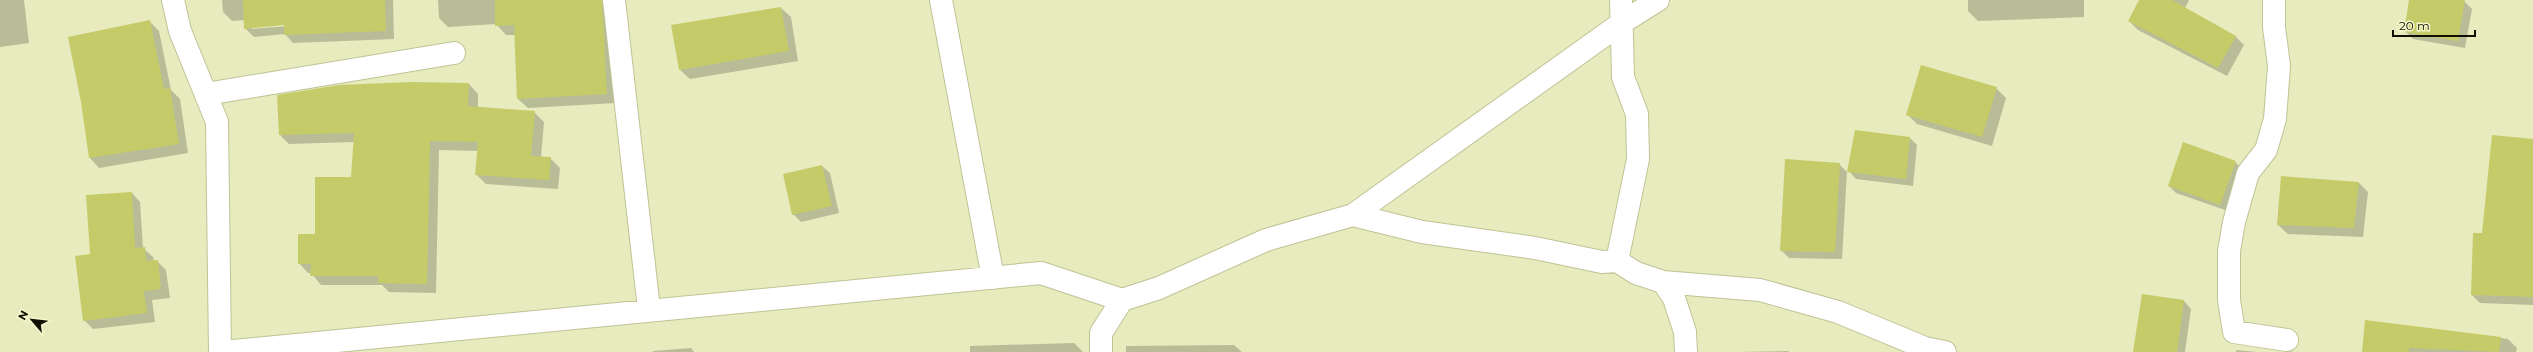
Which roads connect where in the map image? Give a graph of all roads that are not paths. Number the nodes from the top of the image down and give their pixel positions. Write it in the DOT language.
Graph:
graph roads {
  1 [pos="174,0"];
  2 [pos="614,0"];
  3 [pos="941,0"];
  4 [pos="1621,0"];
  5 [pos="1658,0"];
  6 [pos="2269,2"];
  7 [pos="1623,22"];
  8 [pos="454,53"];
  9 [pos="206,94"];
  10 [pos="1353,215"];
  11 [pos="1617,262"];
  12 [pos="993,278"];
  13 [pos="1663,282"];
  14 [pos="1122,300"];
  15 [pos="649,309"];
  16 [pos="2287,340"];
  17 [pos="221,352"];
  18 [pos="1101,352"];
  19 [pos="1686,352"];
  20 [pos="1945,352"];
  1 -- 9 [label="street"];
  2 -- 15 [label="street"];
  3 -- 12 [label="street"];
  4 -- 7 [label="street"];
  5 -- 7 [label="street"];
  6 -- 16 [label="street"];
  7 -- 10 [label="street"];
  7 -- 11 [label="street"];
  8 -- 9 [label="street"];
  9 -- 17 [label="street"];
  10 -- 11 [label="street"];
  10 -- 14 [label="street"];
  11 -- 13 [label="street"];
  12 -- 14 [label="street"];
  12 -- 15 [label="street"];
  13 -- 19 [label="street"];
  13 -- 20 [label="street"];
  14 -- 18 [label="street"];
  15 -- 17 [label="street"];
}
